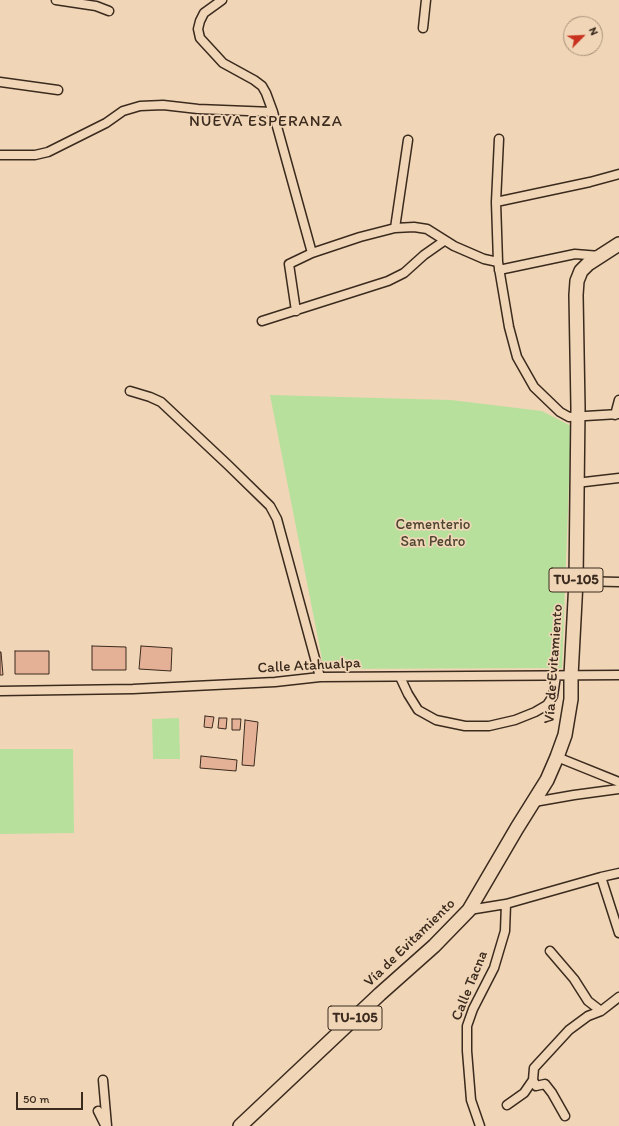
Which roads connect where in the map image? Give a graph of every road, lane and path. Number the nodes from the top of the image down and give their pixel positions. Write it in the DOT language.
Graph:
graph roads {
  1 [pos="56,0"];
  2 [pos="222,0"];
  3 [pos="426,0"];
  4 [pos="109,11"];
  5 [pos="423,28"];
  6 [pos="0,82"];
  7 [pos="58,90"];
  8 [pos="273,112"];
  9 [pos="499,139"];
  10 [pos="408,140"];
  11 [pos="0,155"];
  12 [pos="619,174"];
  13 [pos="496,202"];
  14 [pos="395,228"];
  15 [pos="444,241"];
  16 [pos="619,244"];
  17 [pos="312,253"];
  18 [pos="601,256"];
  19 [pos="499,266"];
  20 [pos="296,312"];
  21 [pos="262,321"];
  22 [pos="130,391"];
  23 [pos="619,400"];
  24 [pos="617,414"];
  25 [pos="578,416"];
  26 [pos="619,478"];
  27 [pos="576,483"];
  28 [pos="576,581"];
  29 [pos="619,582"];
  30 [pos="619,675"];
  31 [pos="556,676"];
  32 [pos="571,676"];
  33 [pos="320,677"];
  34 [pos="400,677"];
  35 [pos="0,691"];
  36 [pos="557,757"];
  37 [pos="619,782"];
  38 [pos="619,789"];
  39 [pos="534,802"];
  40 [pos="619,873"];
  41 [pos="601,877"];
  42 [pos="506,904"];
  43 [pos="469,910"];
  44 [pos="619,933"];
  45 [pos="550,951"];
  46 [pos="619,996"];
  47 [pos="601,1011"];
  48 [pos="103,1080"];
  49 [pos="533,1080"];
  50 [pos="507,1105"];
  51 [pos="98,1111"];
  52 [pos="565,1116"];
  53 [pos="106,1126"];
  54 [pos="240,1126"];
  55 [pos="480,1126"];
  1 -- 4 [label="street"];
  2 -- 8 [label="street"];
  3 -- 5 [label="street"];
  6 -- 7 [label="street"];
  8 -- 11 [label="street"];
  8 -- 17 [label="street"];
  9 -- 13 [label="street"];
  10 -- 14 [label="street"];
  12 -- 13 [label="street"];
  13 -- 19 [label="street"];
  14 -- 15 [label="street"];
  14 -- 17 [label="street"];
  15 -- 19 [label="street"];
  15 -- 20 [label="street"];
  16 -- 18 [label="main road, Vía de Evitamiento / TU-105"];
  17 -- 20 [label="street"];
  18 -- 19 [label="street"];
  18 -- 25 [label="main road, Vía de Evitamiento / TU-105"];
  19 -- 25 [label="street"];
  20 -- 21 [label="street"];
  22 -- 33 [label="street"];
  23 -- 24 [label="street"];
  24 -- 25 [label="street"];
  25 -- 27 [label="main road, Vía de Evitamiento / TU-105"];
  26 -- 27 [label="street"];
  27 -- 28 [label="main road, Vía de Evitamiento / TU-105"];
  28 -- 29 [label="street"];
  28 -- 32 [label="main road, Vía de Evitamiento / TU-105"];
  30 -- 32 [label="street, Calle Atahualpa"];
  31 -- 32 [label="street, Calle Atahualpa"];
  31 -- 34 [label="street, Calle Atahualpa"];
  31 -- 34 [label="street"];
  32 -- 36 [label="main road, Vía de Evitamiento / TU-105"];
  33 -- 34 [label="street, Calle Atahualpa"];
  33 -- 35 [label="street, Calle Atahualpa"];
  36 -- 37 [label="street"];
  36 -- 39 [label="main road, Vía de Evitamiento / TU-105"];
  38 -- 39 [label="street"];
  39 -- 43 [label="main road, Vía de Evitamiento / TU-105"];
  40 -- 41 [label="street"];
  41 -- 42 [label="street"];
  41 -- 44 [label="street"];
  42 -- 43 [label="street"];
  42 -- 55 [label="street, Calle Tacna"];
  43 -- 54 [label="main road, Vía de Evitamiento / TU-105"];
  45 -- 47 [label="street"];
  46 -- 47 [label="street"];
  47 -- 49 [label="street"];
  48 -- 53 [label="street"];
  49 -- 50 [label="street"];
  49 -- 52 [label="street"];
  51 -- 53 [label="street"];
}
